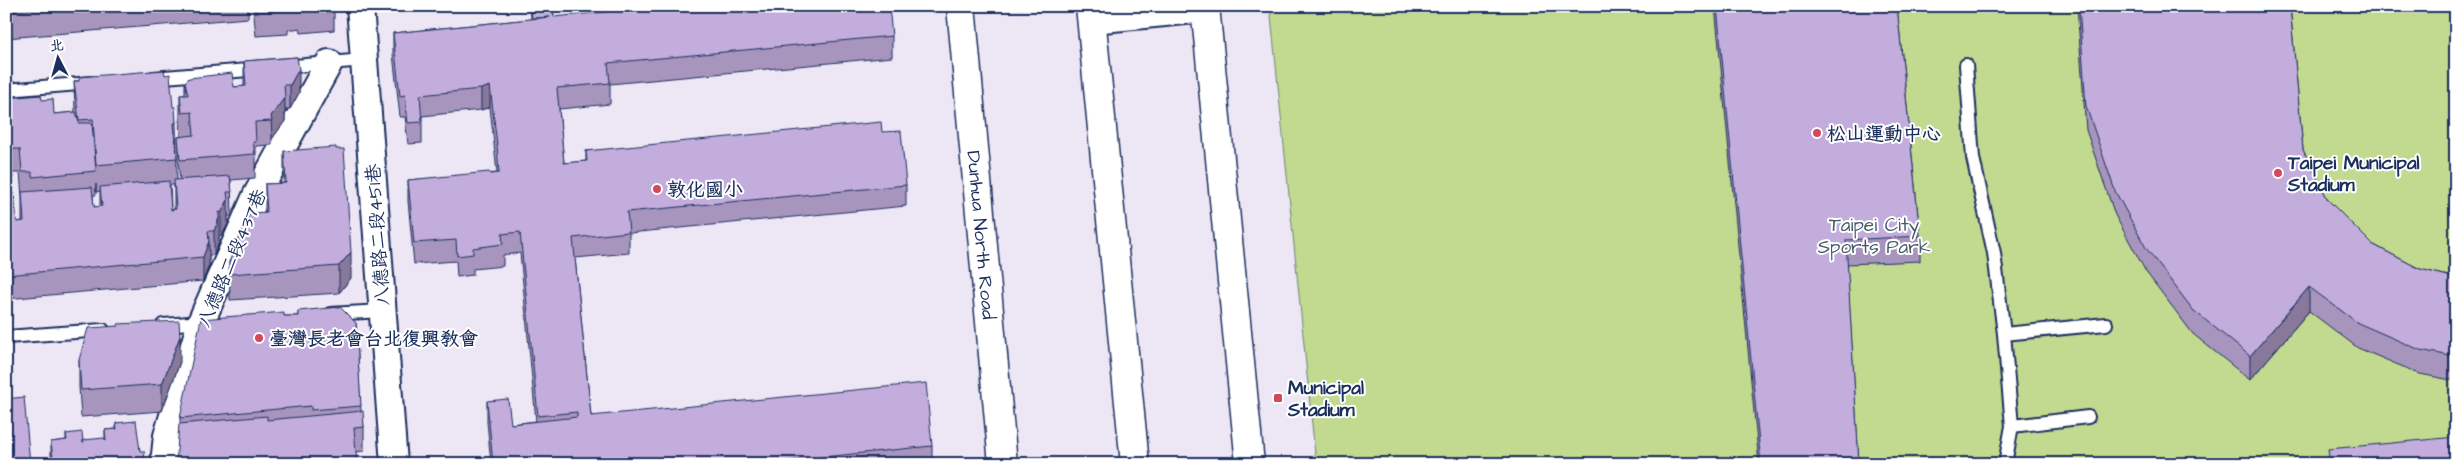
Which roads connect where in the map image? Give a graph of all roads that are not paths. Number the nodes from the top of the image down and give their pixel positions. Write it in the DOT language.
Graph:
graph roads {
  1 [pos="360,6"];
  2 [pos="960,6"];
  3 [pos="1206,8"];
  4 [pos="1091,13"];
  5 [pos="364,60"];
  6 [pos="329,63"];
  7 [pos="1966,65"];
  8 [pos="143,79"];
  9 [pos="104,82"];
  10 [pos="6,90"];
  11 [pos="382,310"];
  12 [pos="316,315"];
  13 [pos="210,322"];
  14 [pos="2106,324"];
  15 [pos="152,326"];
  16 [pos="113,329"];
  17 [pos="2004,334"];
  18 [pos="6,337"];
  19 [pos="2088,417"];
  20 [pos="2012,426"];
  21 [pos="164,464"];
  22 [pos="394,464"];
  23 [pos="1003,464"];
  24 [pos="1135,464"];
  25 [pos="1250,464"];
  26 [pos="2005,464"];
  1 -- 5 [label="street, 八德路二段451巷"];
  2 -- 23 [label="main road, Dunhua North Road"];
  3 -- 4 [label="street"];
  3 -- 25 [label="main road"];
  4 -- 24 [label="main road"];
  5 -- 6 [label="lane"];
  5 -- 11 [label="street, 八德路二段451巷"];
  6 -- 8 [label="lane"];
  6 -- 13 [label="street, 八德路二段437巷"];
  7 -- 17 [label="lane"];
  9 -- 10 [label="lane"];
  11 -- 12 [label="lane"];
  11 -- 22 [label="street, 八德路二段451巷"];
  13 -- 15 [label="lane"];
  13 -- 21 [label="street, 八德路二段437巷"];
  14 -- 17 [label="lane"];
  16 -- 18 [label="lane"];
  17 -- 20 [label="lane"];
  19 -- 20 [label="lane"];
  20 -- 26 [label="lane"];
}
